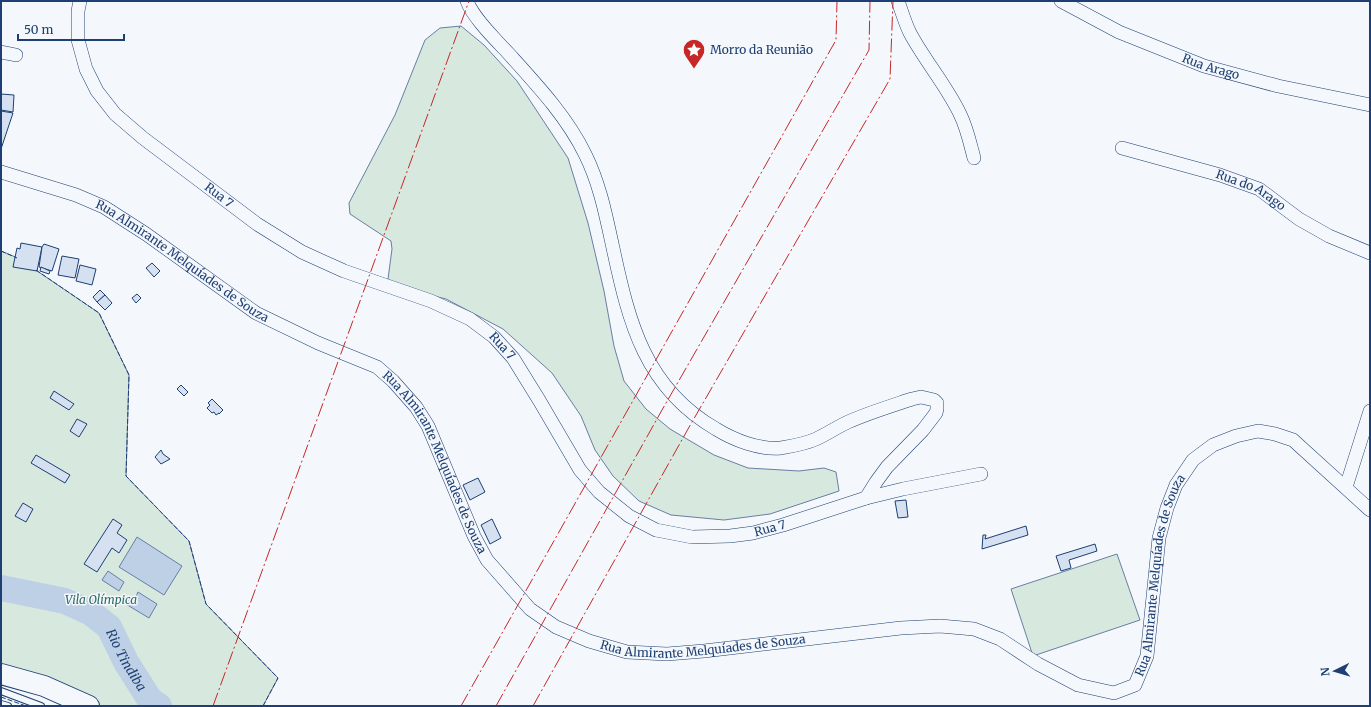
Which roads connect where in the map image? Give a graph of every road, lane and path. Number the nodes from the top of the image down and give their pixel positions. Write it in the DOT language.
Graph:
graph roads {
  1 [pos="80,1"];
  2 [pos="467,1"];
  3 [pos="898,1"];
  4 [pos="1061,1"];
  5 [pos="1,52"];
  6 [pos="16,55"];
  7 [pos="1370,105"];
  8 [pos="1122,148"];
  9 [pos="974,158"];
  10 [pos="1,172"];
  11 [pos="1370,253"];
  12 [pos="1370,411"];
  13 [pos="982,474"];
  14 [pos="1346,487"];
  15 [pos="866,498"];
  16 [pos="1370,510"];
  17 [pos="1,674"];
  18 [pos="1,691"];
  19 [pos="1,704"];
  20 [pos="8,706"];
  21 [pos="40,706"];
  22 [pos="89,706"];
  1 -- 15 [label="street, Rua 7"];
  2 -- 15 [label="street"];
  3 -- 9 [label="street"];
  4 -- 7 [label="street, Rua Arago"];
  5 -- 6 [label="street"];
  8 -- 11 [label="street, Rua do Arago"];
  10 -- 14 [label="street, Rua Almirante Melquíades de Souza"];
  12 -- 14 [label="street"];
  13 -- 15 [label="street, Rua 7"];
  14 -- 16 [label="street, Rua Almirante Melquíades de Souza"];
  17 -- 22 [label="main road"];
  18 -- 21 [label="lane"];
  19 -- 20 [label="lane"];
}
